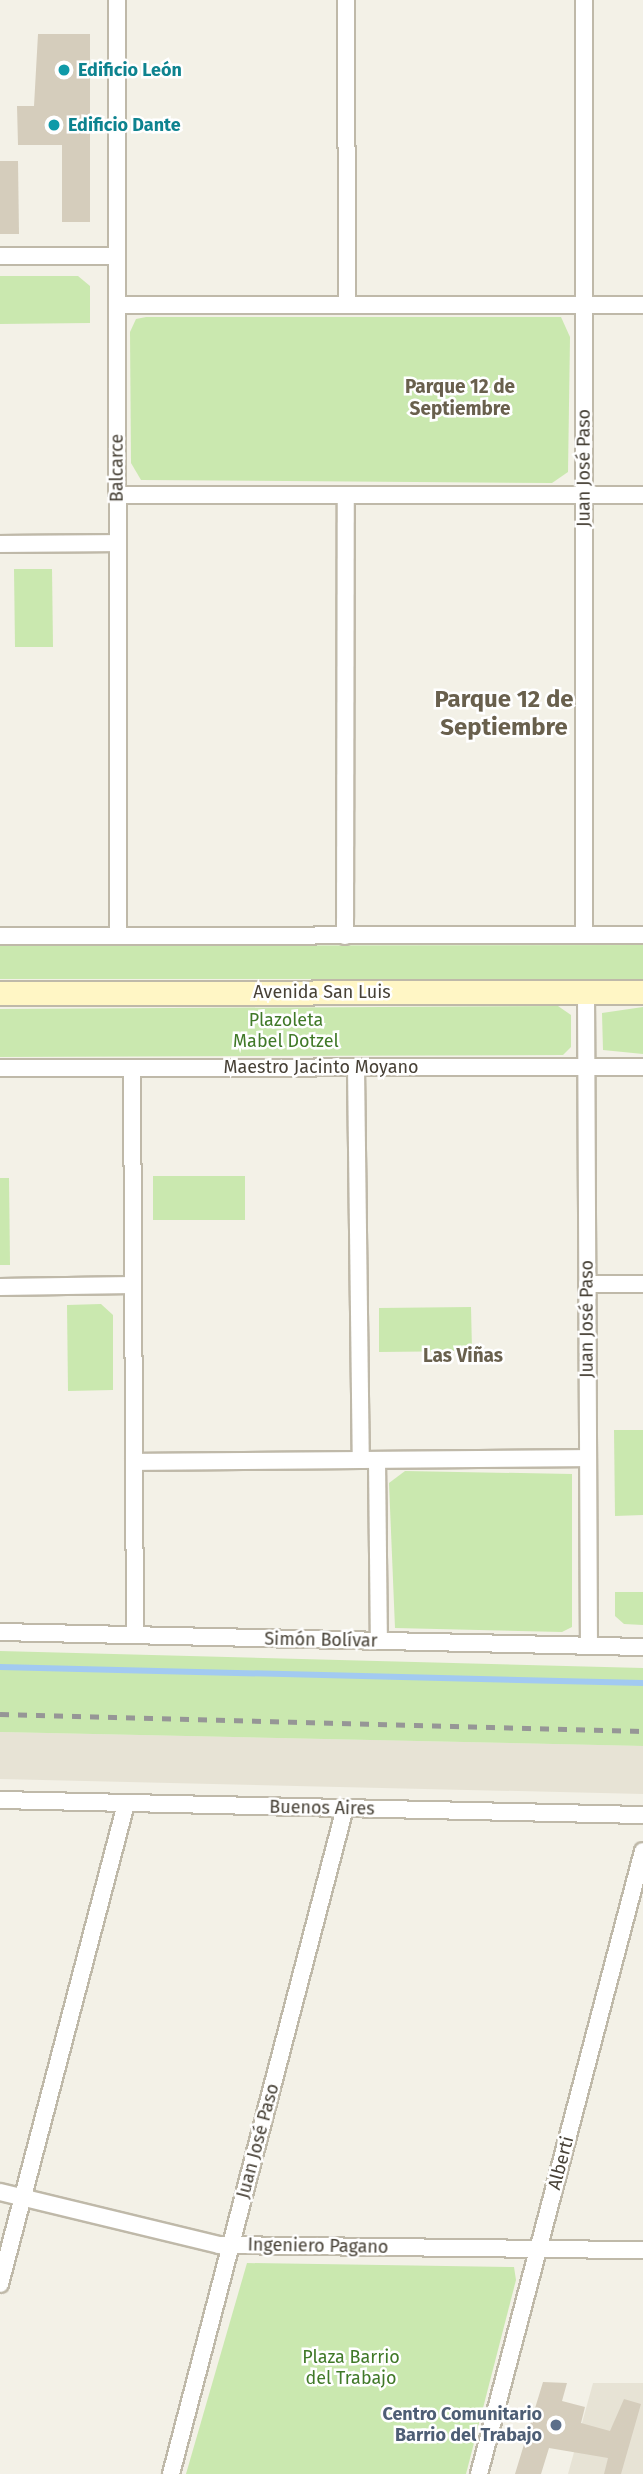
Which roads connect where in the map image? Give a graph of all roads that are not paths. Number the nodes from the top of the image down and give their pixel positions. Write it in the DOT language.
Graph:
graph roads {
  1 [pos="117,0"];
  2 [pos="346,0"];
  3 [pos="584,0"];
  4 [pos="0,256"];
  5 [pos="117,256"];
  6 [pos="117,305"];
  7 [pos="347,305"];
  8 [pos="584,305"];
  9 [pos="643,305"];
  10 [pos="118,495"];
  11 [pos="346,495"];
  12 [pos="584,495"];
  13 [pos="643,495"];
  14 [pos="118,543"];
  15 [pos="0,544"];
  16 [pos="584,935"];
  17 [pos="643,935"];
  18 [pos="0,936"];
  19 [pos="118,936"];
  20 [pos="345,936"];
  21 [pos="586,992"];
  22 [pos="643,992"];
  23 [pos="0,993"];
  24 [pos="356,1067"];
  25 [pos="586,1067"];
  26 [pos="643,1067"];
  27 [pos="0,1068"];
  28 [pos="132,1068"];
  29 [pos="587,1284"];
  30 [pos="643,1284"];
  31 [pos="134,1285"];
  32 [pos="0,1287"];
  33 [pos="588,1458"];
  34 [pos="369,1460"];
  35 [pos="134,1462"];
  36 [pos="0,1632"];
  37 [pos="135,1635"];
  38 [pos="379,1641"];
  39 [pos="589,1646"];
  40 [pos="643,1647"];
  41 [pos="0,1800"];
  42 [pos="126,1803"];
  43 [pos="345,1808"];
  44 [pos="643,1815"];
  45 [pos="643,1851"];
  46 [pos="0,2192"];
  47 [pos="23,2198"];
  48 [pos="231,2245"];
  49 [pos="538,2249"];
  50 [pos="643,2250"];
  51 [pos="0,2284"];
  52 [pos="171,2474"];
  53 [pos="479,2474"];
  1 -- 5 [label="street, Balcarce"];
  2 -- 7 [label="street"];
  3 -- 8 [label="street, Juan José Paso"];
  4 -- 5 [label="street"];
  5 -- 6 [label="street, Balcarce"];
  6 -- 7 [label="street"];
  6 -- 10 [label="street, Balcarce"];
  7 -- 8 [label="street"];
  8 -- 9 [label="street"];
  8 -- 12 [label="street, Juan José Paso"];
  10 -- 11 [label="street"];
  10 -- 14 [label="street, Balcarce"];
  11 -- 12 [label="street"];
  11 -- 20 [label="street"];
  12 -- 13 [label="street"];
  12 -- 16 [label="street, Juan José Paso"];
  14 -- 15 [label="street"];
  14 -- 19 [label="street, Balcarce"];
  16 -- 17 [label="street"];
  16 -- 20 [label="street"];
  18 -- 19 [label="street"];
  19 -- 20 [label="street"];
  21 -- 22 [label="main road, Avenida San Luis"];
  21 -- 23 [label="main road, Avenida San Luis"];
  21 -- 25 [label="street, Juan José Paso"];
  24 -- 25 [label="street, Maestro Jacinto Moyano"];
  24 -- 28 [label="street, Maestro Jacinto Moyano"];
  24 -- 34 [label="street"];
  25 -- 26 [label="street, Maestro Jacinto Moyano"];
  25 -- 29 [label="street, Juan José Paso"];
  27 -- 28 [label="street, Maestro Jacinto Moyano"];
  28 -- 31 [label="street"];
  29 -- 30 [label="street"];
  29 -- 33 [label="street, Juan José Paso"];
  31 -- 32 [label="street"];
  31 -- 35 [label="street"];
  33 -- 34 [label="street"];
  33 -- 39 [label="street, Juan José Paso"];
  34 -- 35 [label="street"];
  34 -- 38 [label="street"];
  35 -- 37 [label="street"];
  36 -- 37 [label="street, Simón Bolívar"];
  37 -- 38 [label="street, Simón Bolívar"];
  38 -- 39 [label="street, Simón Bolívar"];
  39 -- 40 [label="street, Simón Bolívar"];
  41 -- 42 [label="street, Buenos Aires"];
  42 -- 43 [label="street, Buenos Aires"];
  42 -- 47 [label="street"];
  43 -- 44 [label="street, Buenos Aires"];
  43 -- 48 [label="street, Juan José Paso"];
  45 -- 49 [label="street, Alberti"];
  46 -- 47 [label="street, Ingeniero Pagano"];
  47 -- 48 [label="street, Ingeniero Pagano"];
  47 -- 51 [label="street"];
  48 -- 49 [label="street, Ingeniero Pagano"];
  48 -- 52 [label="street, Juan José Paso"];
  49 -- 50 [label="street, Ingeniero Pagano"];
  49 -- 53 [label="street, Alberti"];
}
